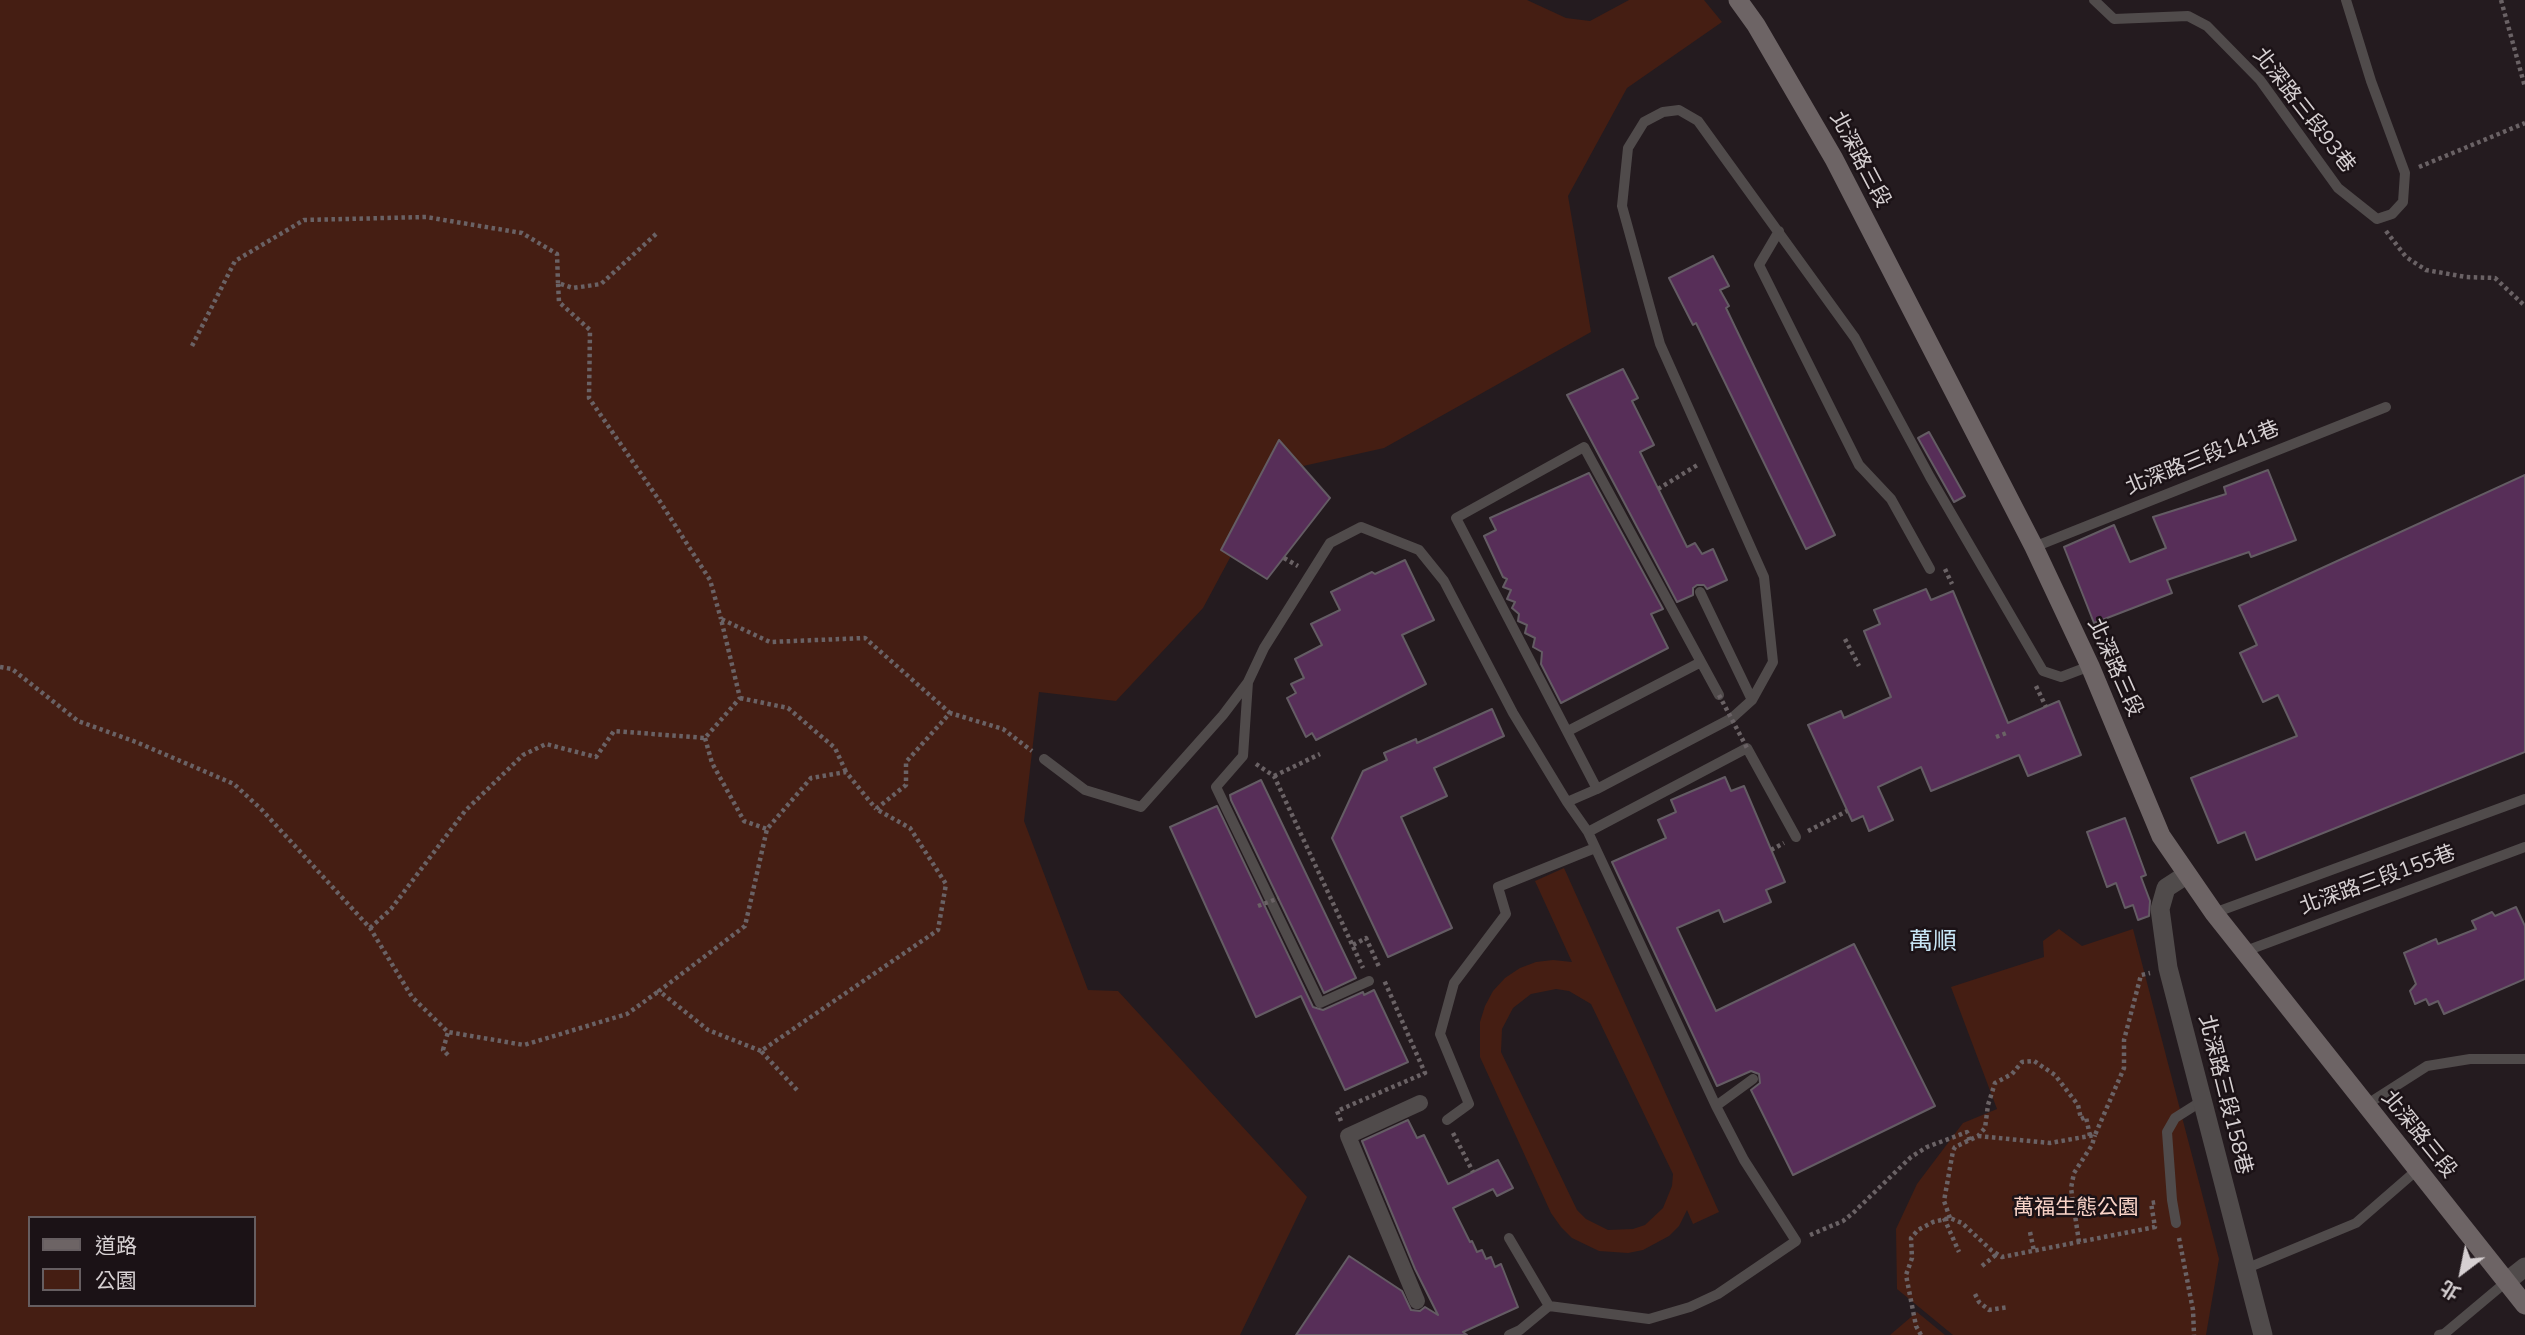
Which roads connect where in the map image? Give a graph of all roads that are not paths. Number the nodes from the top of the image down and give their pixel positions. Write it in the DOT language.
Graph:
graph roads {
  1 [pos="1738,0"];
  2 [pos="2095,0"];
  3 [pos="2346,0"];
  4 [pos="1779,231"];
  5 [pos="2386,407"];
  6 [pos="2034,547"];
  7 [pos="1930,569"];
  8 [pos="1700,592"];
  9 [pos="1701,662"];
  10 [pos="2090,666"];
  11 [pos="1248,682"];
  12 [pos="1719,695"];
  13 [pos="1752,700"];
  14 [pos="1568,731"];
  15 [pos="1044,759"];
  16 [pos="1597,789"];
  17 [pos="2525,799"];
  18 [pos="1566,802"];
  19 [pos="1588,832"];
  20 [pos="1796,837"];
  21 [pos="2525,847"];
  22 [pos="1595,848"];
  23 [pos="2186,875"];
  24 [pos="2214,914"];
  25 [pos="2244,952"];
  26 [pos="1369,982"];
  27 [pos="2525,1059"];
  28 [pos="1753,1079"];
  29 [pos="2202,1101"];
  30 [pos="1420,1103"];
  31 [pos="2366,1105"];
  32 [pos="1716,1106"];
  33 [pos="1447,1120"];
  34 [pos="2417,1170"];
  35 [pos="2176,1223"];
  36 [pos="1509,1238"];
  37 [pos="2525,1266"];
  38 [pos="2245,1269"];
  39 [pos="2506,1282"];
  40 [pos="1417,1301"];
  41 [pos="2525,1305"];
  42 [pos="1549,1306"];
  43 [pos="1509,1335"];
  44 [pos="2263,1335"];
  45 [pos="2442,1335"];
  1 -- 6 [label="main road, 北深路三段"];
  2 -- 3 [label="lane, 北深路三段93巷"];
  4 -- 7 [label="lane"];
  4 -- 10 [label="lane"];
  4 -- 13 [label="lane"];
  5 -- 6 [label="lane, 北深路三段141巷"];
  6 -- 10 [label="main road, 北深路三段"];
  8 -- 13 [label="lane"];
  9 -- 12 [label="lane"];
  9 -- 14 [label="lane"];
  9 -- 14 [label="lane"];
  10 -- 23 [label="main road, 北深路三段"];
  11 -- 15 [label="lane"];
  11 -- 18 [label="lane"];
  11 -- 26 [label="lane"];
  13 -- 16 [label="lane"];
  14 -- 16 [label="lane"];
  16 -- 18 [label="lane"];
  17 -- 24 [label="lane"];
  18 -- 19 [label="lane"];
  19 -- 20 [label="lane"];
  19 -- 22 [label="lane"];
  21 -- 25 [label="lane, 北深路三段155巷"];
  22 -- 32 [label="lane"];
  22 -- 33 [label="lane"];
  23 -- 24 [label="main road, 北深路三段"];
  23 -- 29 [label="street, 北深路三段158巷"];
  24 -- 25 [label="main road, 北深路三段"];
  25 -- 31 [label="main road, 北深路三段"];
  27 -- 31 [label="lane"];
  28 -- 32 [label="lane"];
  29 -- 35 [label="lane"];
  29 -- 38 [label="street, 北深路三段158巷"];
  30 -- 40 [label="street"];
  31 -- 34 [label="main road, 北深路三段"];
  32 -- 42 [label="lane"];
  34 -- 38 [label="lane"];
  34 -- 39 [label="main road, 北深路三段"];
  36 -- 42 [label="lane"];
  37 -- 39 [label="street"];
  38 -- 44 [label="street, 北深路三段158巷"];
  39 -- 41 [label="main road, 北深路三段"];
  39 -- 45 [label="lane"];
  42 -- 43 [label="lane"];
}
